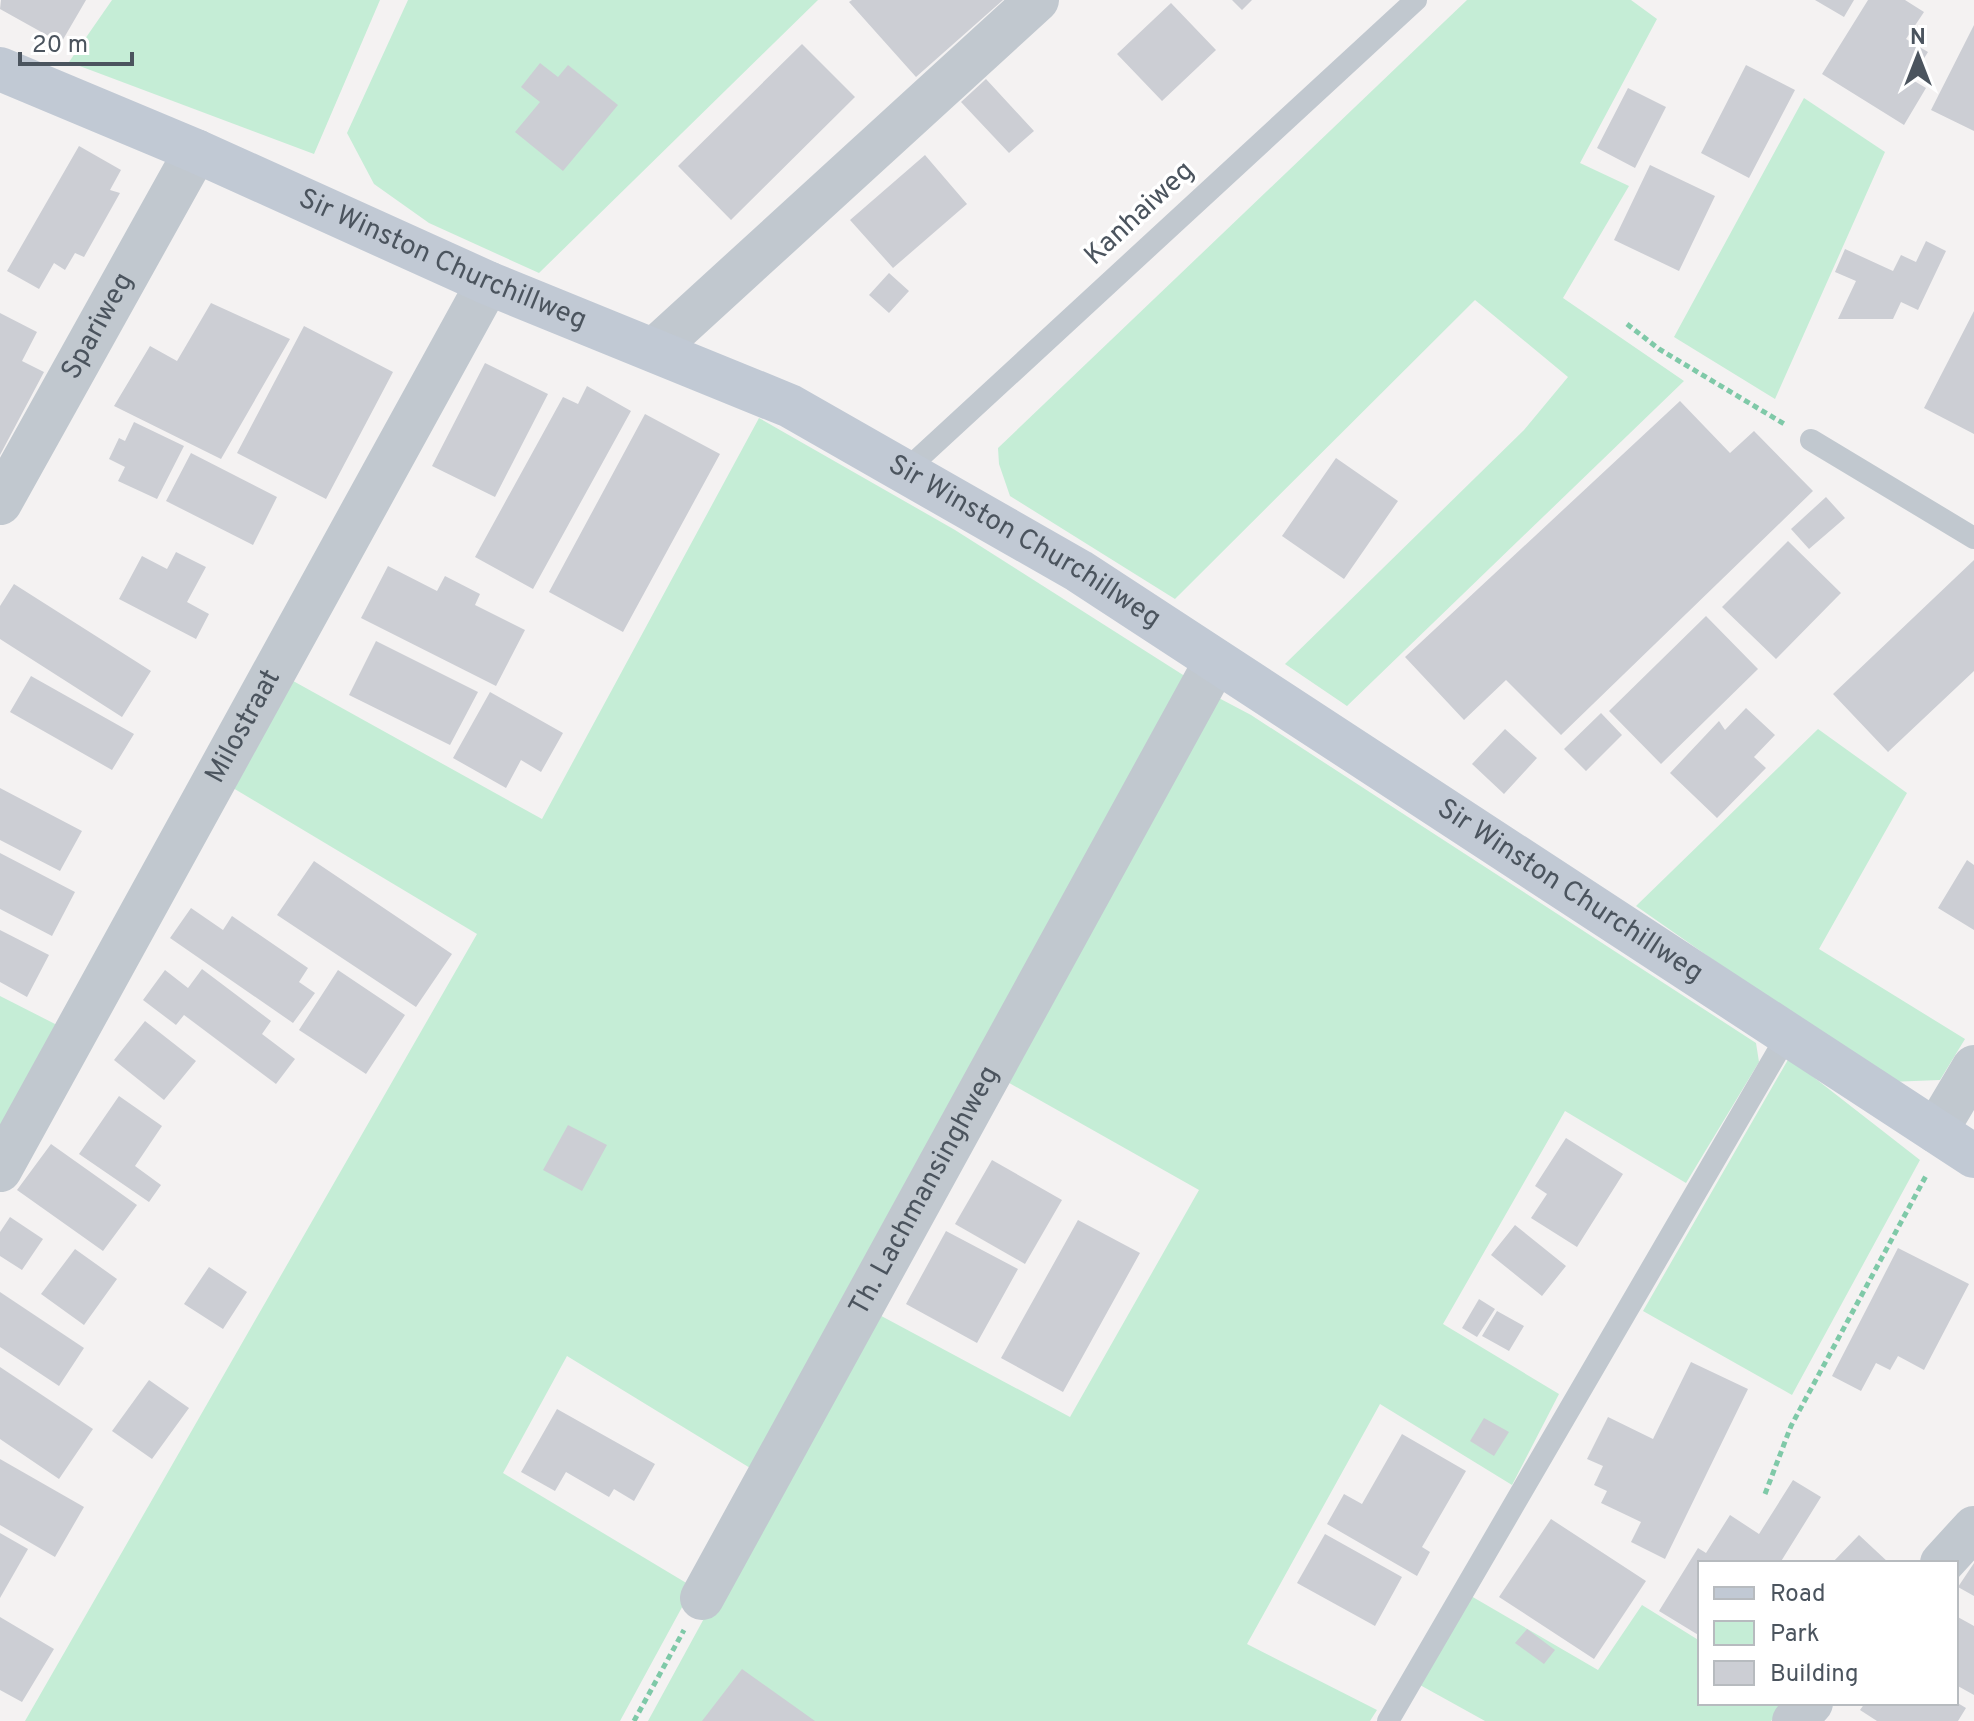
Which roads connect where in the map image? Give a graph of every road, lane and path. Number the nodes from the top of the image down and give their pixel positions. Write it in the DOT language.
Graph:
graph roads {
  1 [pos="1037,0"];
  2 [pos="1416,0"];
  3 [pos="0,69"];
  4 [pos="196,151"];
  5 [pos="488,283"];
  6 [pos="1627,324"];
  7 [pos="654,350"];
  8 [pos="1811,440"];
  9 [pos="905,471"];
  10 [pos="0,503"];
  11 [pos="1974,538"];
  12 [pos="1216,661"];
  13 [pos="1788,1034"];
  14 [pos="1974,1067"];
  15 [pos="1952,1141"];
  16 [pos="0,1170"];
  17 [pos="1765,1494"];
  18 [pos="1974,1528"];
  19 [pos="1944,1561"];
  20 [pos="702,1598"];
  21 [pos="1809,1705"];
  22 [pos="634,1721"];
  23 [pos="1388,1721"];
  24 [pos="1794,1721"];
  1 -- 7 [label="street"];
  2 -- 9 [label="lane, Kanhaiweg"];
  3 -- 4 [label="street, Sir Winston Churchillweg"];
  4 -- 5 [label="street, Sir Winston Churchillweg"];
  4 -- 10 [label="street, Spariweg"];
  5 -- 7 [label="street, Sir Winston Churchillweg"];
  5 -- 16 [label="street, Milostraat"];
  6 -- 8 [label="path"];
  7 -- 9 [label="street, Sir Winston Churchillweg"];
  8 -- 11 [label="lane"];
  9 -- 12 [label="street, Sir Winston Churchillweg"];
  12 -- 13 [label="street, Sir Winston Churchillweg"];
  12 -- 20 [label="street, Th. Lachmansinghweg"];
  13 -- 15 [label="street, Sir Winston Churchillweg"];
  13 -- 23 [label="lane"];
  14 -- 15 [label="street"];
  15 -- 17 [label="path"];
  18 -- 19 [label="street"];
  20 -- 22 [label="path"];
  21 -- 24 [label="street"];
}
